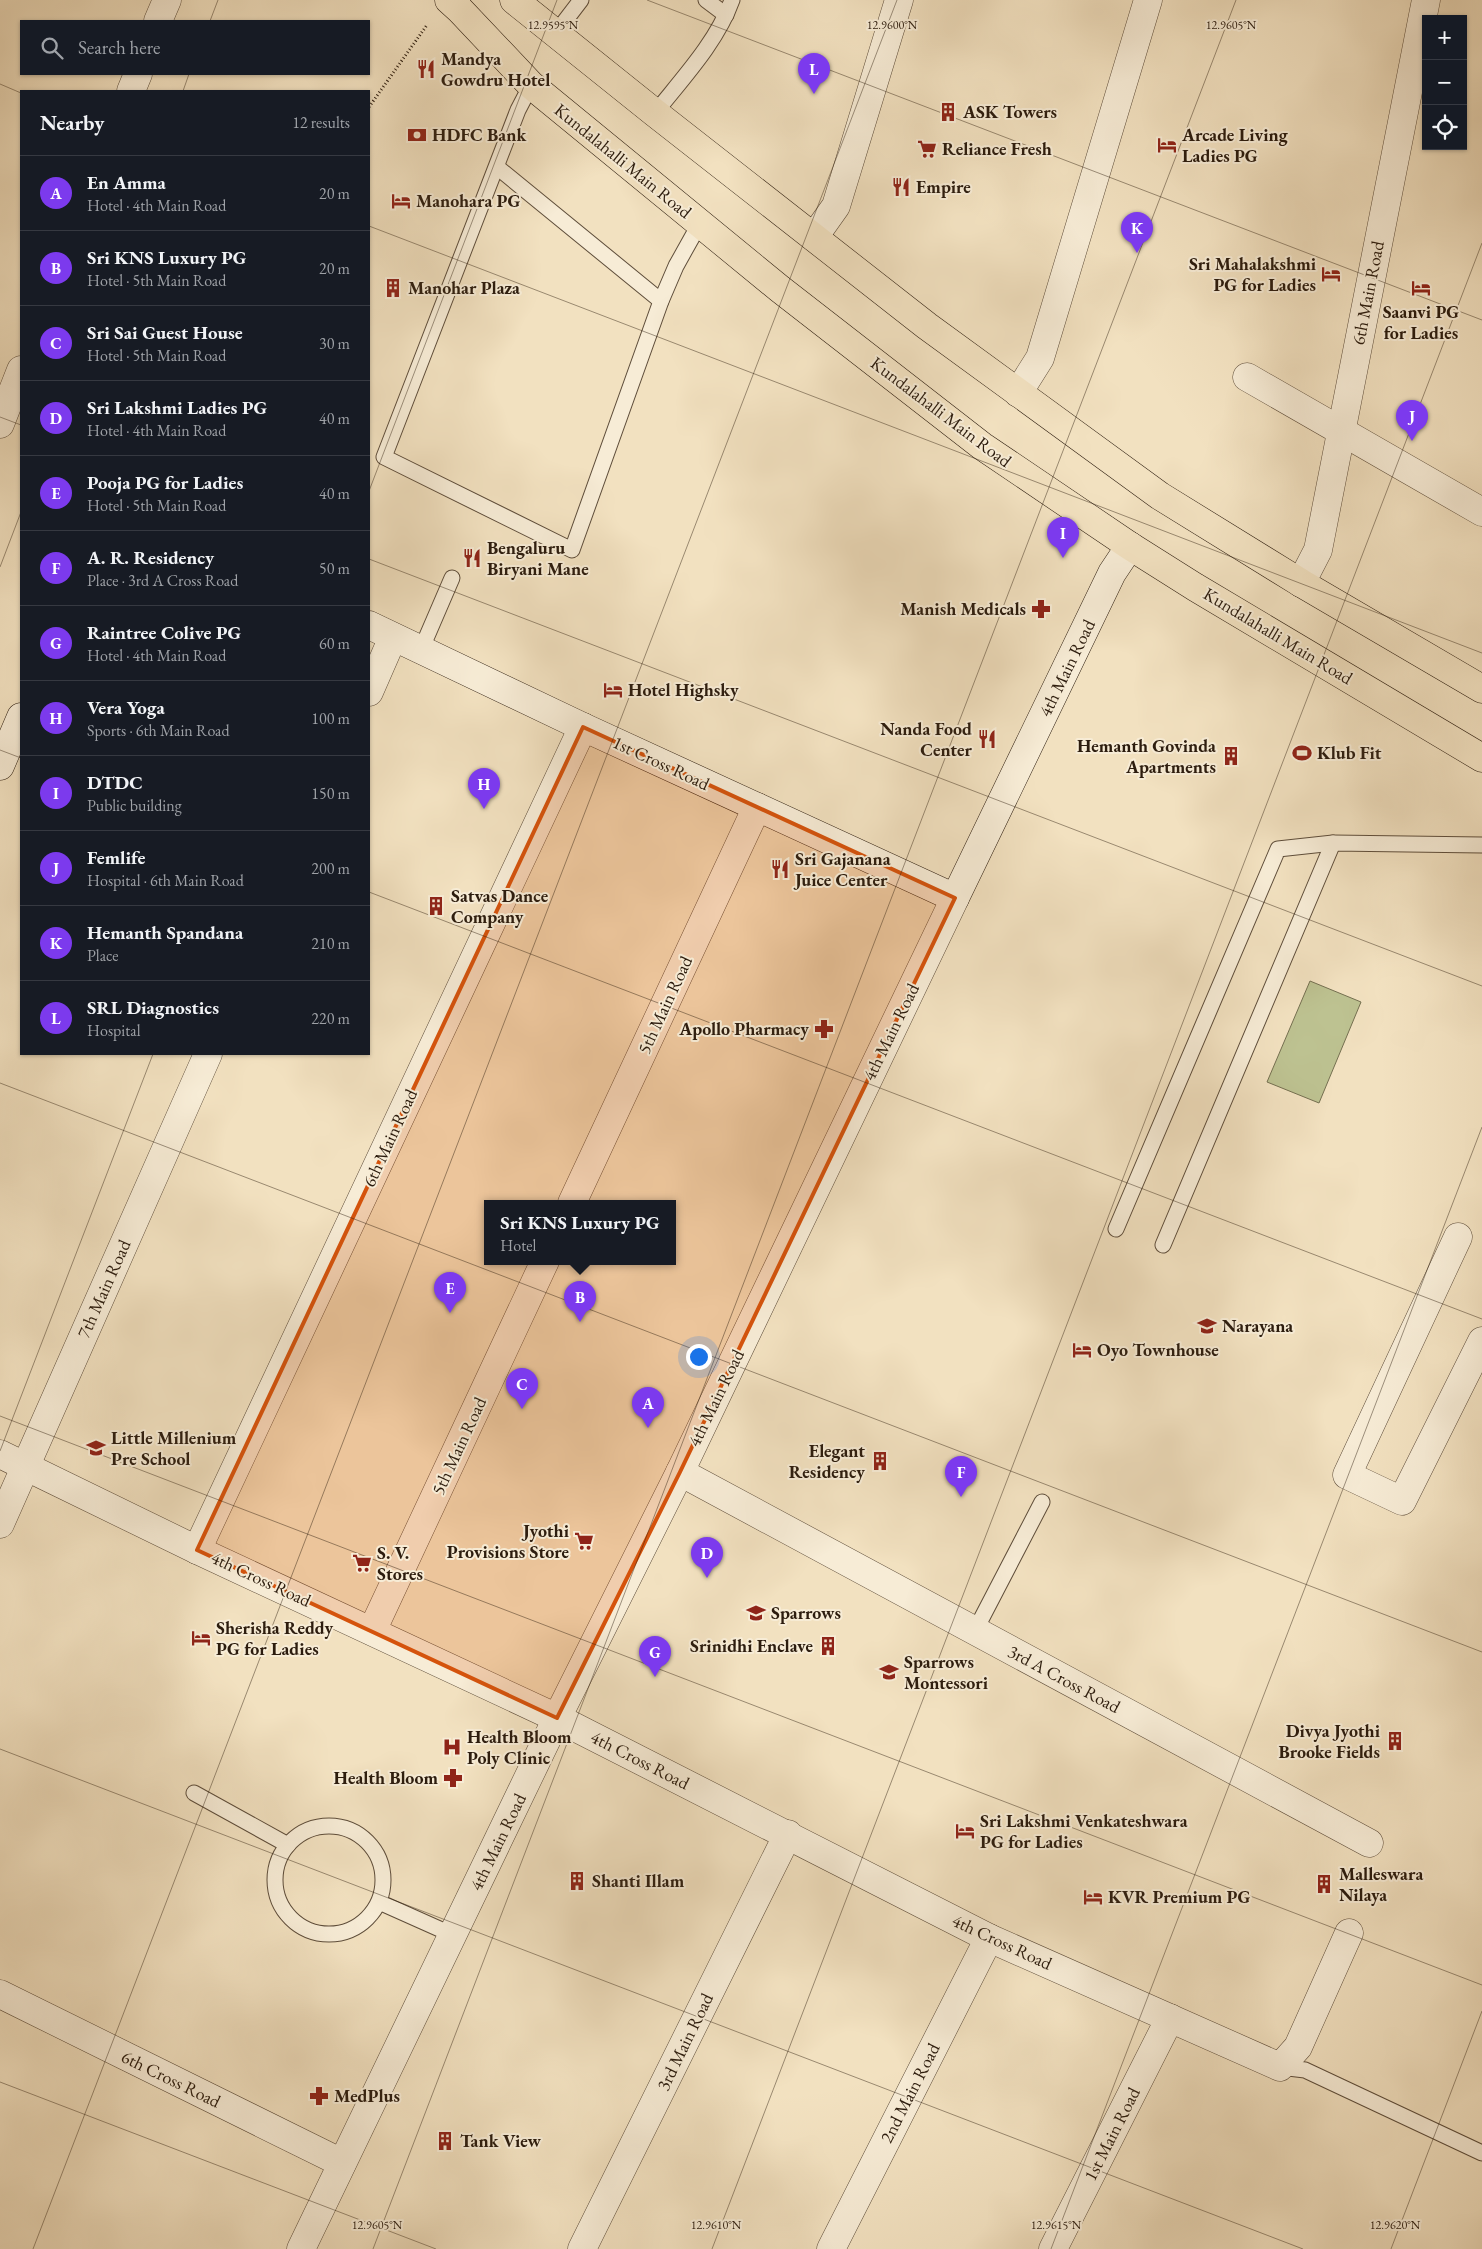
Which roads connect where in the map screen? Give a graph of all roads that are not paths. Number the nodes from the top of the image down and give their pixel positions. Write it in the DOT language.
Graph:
graph roads {
  1 [pos="166,0"];
  2 [pos="514,0"];
  3 [pos="581,0"];
  4 [pos="706,0"];
  5 [pos="732,0"];
  6 [pos="899,0"];
  7 [pos="1148,0"];
  8 [pos="1426,0"];
  9 [pos="440,9"];
  10 [pos="726,15"];
  11 [pos="158,20"];
  12 [pos="555,34"];
  13 [pos="138,75"];
  14 [pos="531,85"];
  15 [pos="131,90"];
  16 [pos="655,113"];
  17 [pos="497,167"];
  18 [pos="700,222"];
  19 [pos="814,237"];
  20 [pos="661,301"];
  21 [pos="20,373"];
  22 [pos="1247,377"];
  23 [pos="1018,394"];
  24 [pos="0,424"];
  25 [pos="1341,430"];
  26 [pos="1482,512"];
  27 [pos="1130,546"];
  28 [pos="452,578"];
  29 [pos="1301,583"];
  30 [pos="370,626"];
  31 [pos="393,637"];
  32 [pos="421,650"];
  33 [pos="1482,689"];
  34 [pos="370,690"];
  35 [pos="20,719"];
  36 [pos="583,727"];
  37 [pos="1482,758"];
  38 [pos="0,766"];
  39 [pos="757,806"];
  40 [pos="1332,843"];
  41 [pos="1482,845"];
  42 [pos="955,898"];
  43 [pos="208,1055"];
  44 [pos="573,1200"];
  45 [pos="1116,1229"];
  46 [pos="1458,1236"];
  47 [pos="1163,1245"];
  48 [pos="543,1265"];
  49 [pos="1482,1341"];
  50 [pos="0,1454"];
  51 [pos="26,1466"];
  52 [pos="680,1472"];
  53 [pos="1042,1502"];
  54 [pos="0,1524"];
  55 [pos="197,1550"];
  56 [pos="372,1631"];
  57 [pos="975,1631"];
  58 [pos="557,1718"];
  59 [pos="194,1793"];
  60 [pos="788,1834"];
  61 [pos="1370,1843"];
  62 [pos="288,1844"];
  63 [pos="379,1902"];
  64 [pos="1349,1933"];
  65 [pos="453,1935"];
  66 [pos="989,1938"];
  67 [pos="0,1994"];
  68 [pos="1170,2018"];
  69 [pos="1280,2066"];
  70 [pos="1482,2153"];
  71 [pos="342,2163"];
  72 [pos="301,2249"];
  73 [pos="582,2249"];
  74 [pos="831,2249"];
  75 [pos="1053,2249"];
  1 -- 11 [label="street"];
  2 -- 12 [label="main road"];
  3 -- 12 [label="lane"];
  4 -- 10 [label="lane"];
  5 -- 10 [label="lane"];
  6 -- 19 [label="street"];
  7 -- 23 [label="street"];
  8 -- 25 [label="street, 6th Main Road"];
  9 -- 14 [label="main road, Kundalahalli Main Road"];
  10 -- 16 [label="lane"];
  12 -- 16 [label="main road"];
  13 -- 15 [label="street"];
  14 -- 17 [label="lane"];
  14 -- 18 [label="main road, Kundalahalli Main Road"];
  16 -- 19 [label="main road"];
  17 -- 20 [label="lane"];
  17 -- 20 [label="lane"];
  18 -- 20 [label="lane"];
  18 -- 27 [label="main road, Kundalahalli Main Road"];
  19 -- 23 [label="main road"];
  21 -- 24 [label="street"];
  22 -- 25 [label="street"];
  23 -- 29 [label="main road"];
  25 -- 26 [label="street"];
  25 -- 29 [label="street, 6th Main Road"];
  27 -- 37 [label="main road, Kundalahalli Main Road"];
  27 -- 42 [label="street, 4th Main Road"];
  28 -- 32 [label="lane"];
  29 -- 33 [label="main road"];
  30 -- 31 [label="street, 1st Cross Road"];
  31 -- 32 [label="street, 1st Cross Road"];
  31 -- 34 [label="street"];
  32 -- 36 [label="street, 1st Cross Road"];
  35 -- 38 [label="street"];
  36 -- 39 [label="street, 1st Cross Road"];
  36 -- 55 [label="street, 6th Main Road"];
  39 -- 42 [label="street, 1st Cross Road"];
  39 -- 44 [label="street, 5th Main Road"];
  40 -- 41 [label="lane"];
  40 -- 45 [label="lane"];
  40 -- 47 [label="lane"];
  42 -- 52 [label="street, 4th Main Road"];
  43 -- 51 [label="street, 7th Main Road"];
  46 -- 49 [label="street"];
  48 -- 56 [label="street, 5th Main Road"];
  50 -- 51 [label="street, 4th Cross Road"];
  51 -- 54 [label="street, 7th Main Road"];
  51 -- 55 [label="street, 4th Cross Road"];
  52 -- 57 [label="street, 3rd A Cross Road"];
  52 -- 58 [label="street, 4th Main Road"];
  53 -- 57 [label="lane"];
  55 -- 56 [label="street, 4th Cross Road"];
  56 -- 58 [label="street, 4th Cross Road"];
  57 -- 61 [label="street, 3rd A Cross Road"];
  58 -- 60 [label="street, 4th Cross Road"];
  58 -- 65 [label="street, 4th Main Road"];
  59 -- 62 [label="lane"];
  60 -- 66 [label="street, 4th Cross Road"];
  60 -- 73 [label="street, 3rd Main Road"];
  62 -- 63 [label="lane"];
  62 -- 63 [label="lane"];
  63 -- 65 [label="lane"];
  64 -- 69 [label="street"];
  65 -- 71 [label="street, 4th Main Road"];
  66 -- 68 [label="street, 4th Cross Road"];
  66 -- 74 [label="street, 2nd Main Road"];
  67 -- 71 [label="street, 6th Cross Road"];
  68 -- 69 [label="street, 4th Cross Road"];
  68 -- 75 [label="street, 1st Main Road"];
  69 -- 70 [label="lane"];
  71 -- 72 [label="street, 4th Main Road"];
}
